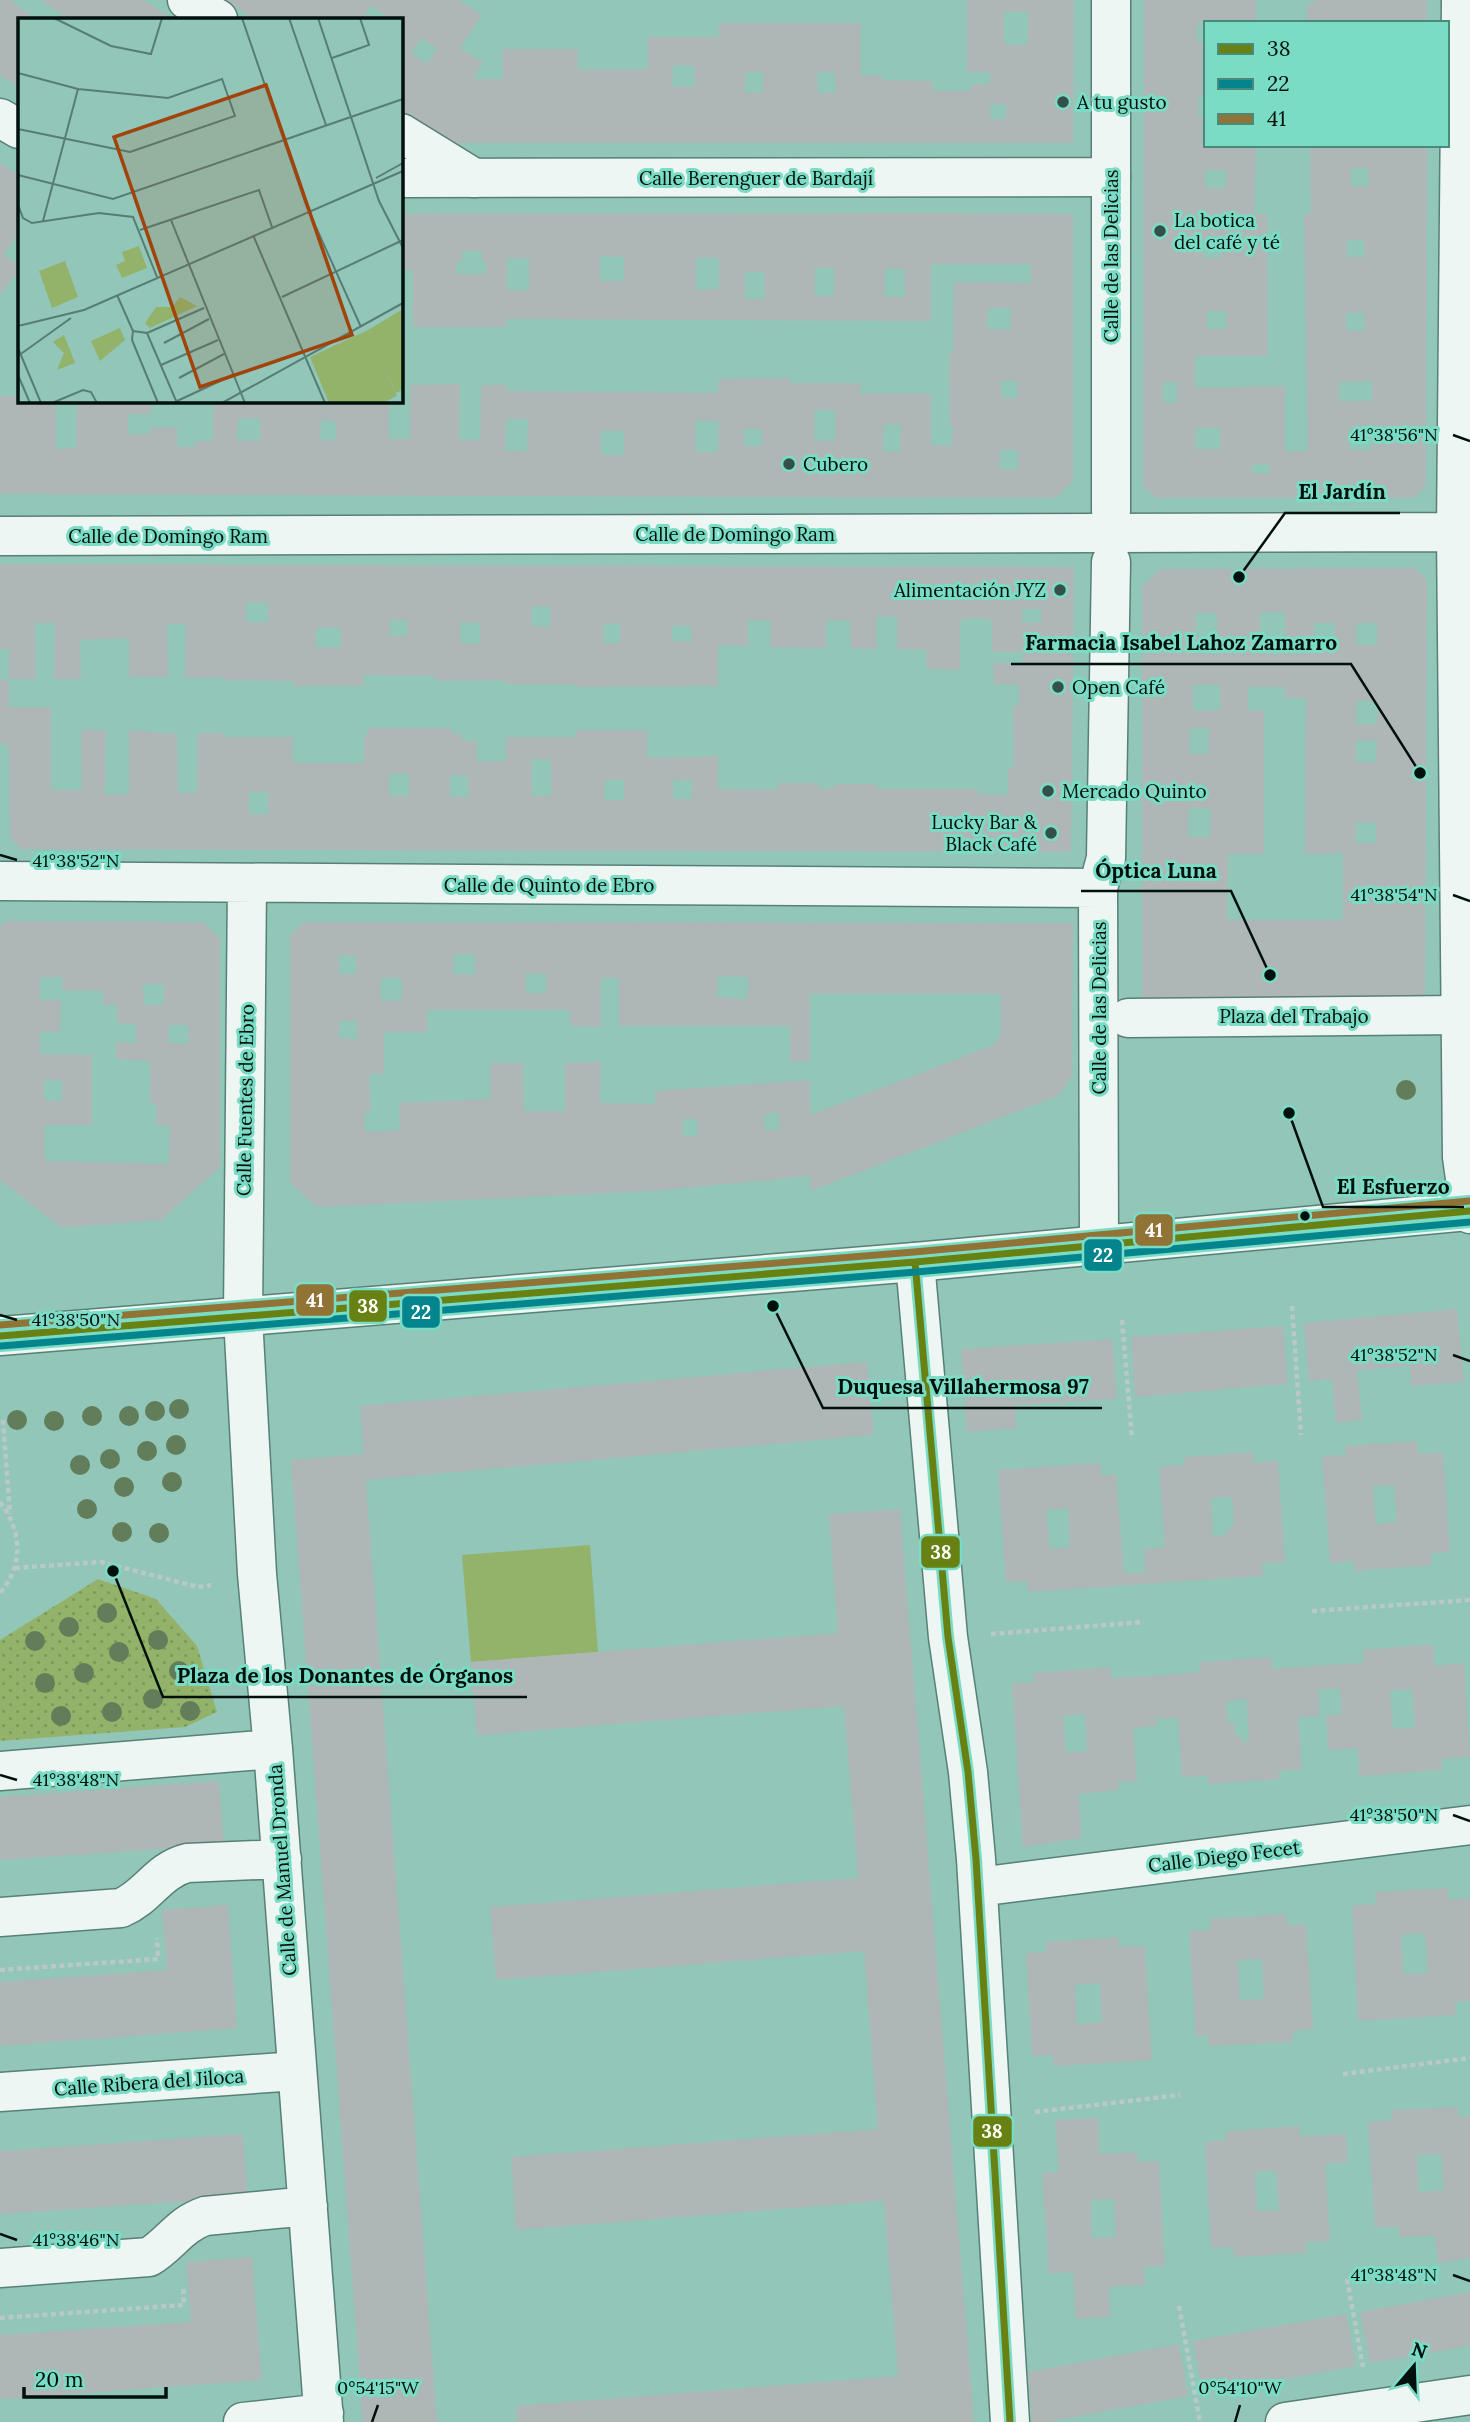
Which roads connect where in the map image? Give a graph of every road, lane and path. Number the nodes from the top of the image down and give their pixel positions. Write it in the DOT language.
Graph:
graph roads {
  1 [pos="187,0"];
  2 [pos="1111,0"];
  3 [pos="1461,0"];
  4 [pos="216,18"];
  5 [pos="0,118"];
  6 [pos="18,128"];
  7 [pos="402,134"];
  8 [pos="1111,177"];
  9 [pos="402,178"];
  10 [pos="474,178"];
  11 [pos="1111,511"];
  12 [pos="1463,532"];
  13 [pos="0,536"];
  14 [pos="1111,562"];
  15 [pos="0,880"];
  16 [pos="247,883"];
  17 [pos="1098,888"];
  18 [pos="1460,1015"];
  19 [pos="1128,1018"];
  20 [pos="1470,1212"];
  21 [pos="1099,1245"];
  22 [pos="915,1262"];
  23 [pos="1292,1306"];
  24 [pos="243,1317"];
  25 [pos="1122,1320"];
  26 [pos="0,1336"];
  27 [pos="3,1420"];
  28 [pos="1301,1435"];
  29 [pos="1132,1439"];
  30 [pos="0,1502"];
  31 [pos="10,1515"];
  32 [pos="15,1569"];
  33 [pos="211,1585"];
  34 [pos="0,1594"];
  35 [pos="1470,1600"];
  36 [pos="1312,1611"];
  37 [pos="1144,1622"];
  38 [pos="948,1637"];
  39 [pos="274,1749"];
  40 [pos="0,1771"];
  41 [pos="1470,1825"];
  42 [pos="282,1859"];
  43 [pos="978,1887"];
  44 [pos="0,1917"];
  45 [pos="1470,2058"];
  46 [pos="297,2071"];
  47 [pos="1343,2074"];
  48 [pos="0,2092"];
  49 [pos="1180,2095"];
  50 [pos="992,2116"];
  51 [pos="308,2206"];
  52 [pos="0,2268"];
  53 [pos="1347,2279"];
  54 [pos="1179,2306"];
  55 [pos="1470,2395"];
  56 [pos="1371,2409"];
  57 [pos="324,2418"];
  58 [pos="243,2422"];
  59 [pos="1010,2422"];
  60 [pos="1200,2422"];
  61 [pos="1286,2422"];
  1 -- 4 [label="street"];
  2 -- 8 [label="street, Calle de las Delicias"];
  3 -- 12 [label="street"];
  5 -- 6 [label="street"];
  7 -- 10 [label="street"];
  8 -- 10 [label="street, Calle Berenguer de Bardají"];
  8 -- 11 [label="street, Calle de las Delicias"];
  9 -- 10 [label="street, Calle Berenguer de Bardají"];
  12 -- 13 [label="street, Calle de Domingo Ram"];
  12 -- 18 [label="street"];
  14 -- 17 [label="street, Calle de las Delicias"];
  15 -- 16 [label="street, Calle de Quinto de Ebro"];
  16 -- 17 [label="street, Calle de Quinto de Ebro"];
  16 -- 24 [label="street, Calle Fuentes de Ebro"];
  17 -- 21 [label="street, Calle de las Delicias"];
  18 -- 19 [label="street, Plaza del Trabajo"];
  18 -- 20 [label="street"];
  20 -- 21 [label="street"];
  21 -- 22 [label="street"];
  22 -- 24 [label="street"];
  22 -- 38 [label="street"];
  23 -- 28 [label="path"];
  24 -- 26 [label="street"];
  24 -- 39 [label="street, Calle de Manuel Dronda"];
  25 -- 29 [label="path"];
  27 -- 31 [label="path"];
  30 -- 31 [label="path"];
  31 -- 32 [label="path"];
  32 -- 33 [label="path"];
  32 -- 34 [label="path"];
  35 -- 36 [label="path"];
  37 -- 38 [label="path"];
  38 -- 43 [label="street"];
  39 -- 40 [label="street"];
  39 -- 42 [label="street, Calle de Manuel Dronda"];
  41 -- 43 [label="street, Calle Diego Fecet"];
  42 -- 44 [label="street"];
  42 -- 46 [label="street, Calle de Manuel Dronda"];
  43 -- 50 [label="street"];
  45 -- 47 [label="path"];
  46 -- 48 [label="street, Calle Ribera del Jiloca"];
  46 -- 51 [label="street, Calle de Manuel Dronda"];
  49 -- 50 [label="path"];
  50 -- 59 [label="street"];
  51 -- 52 [label="street"];
  51 -- 57 [label="street, Calle de Manuel Dronda"];
  53 -- 56 [label="path"];
  54 -- 60 [label="path"];
  55 -- 56 [label="street"];
  56 -- 61 [label="street"];
  57 -- 58 [label="street"];
}
